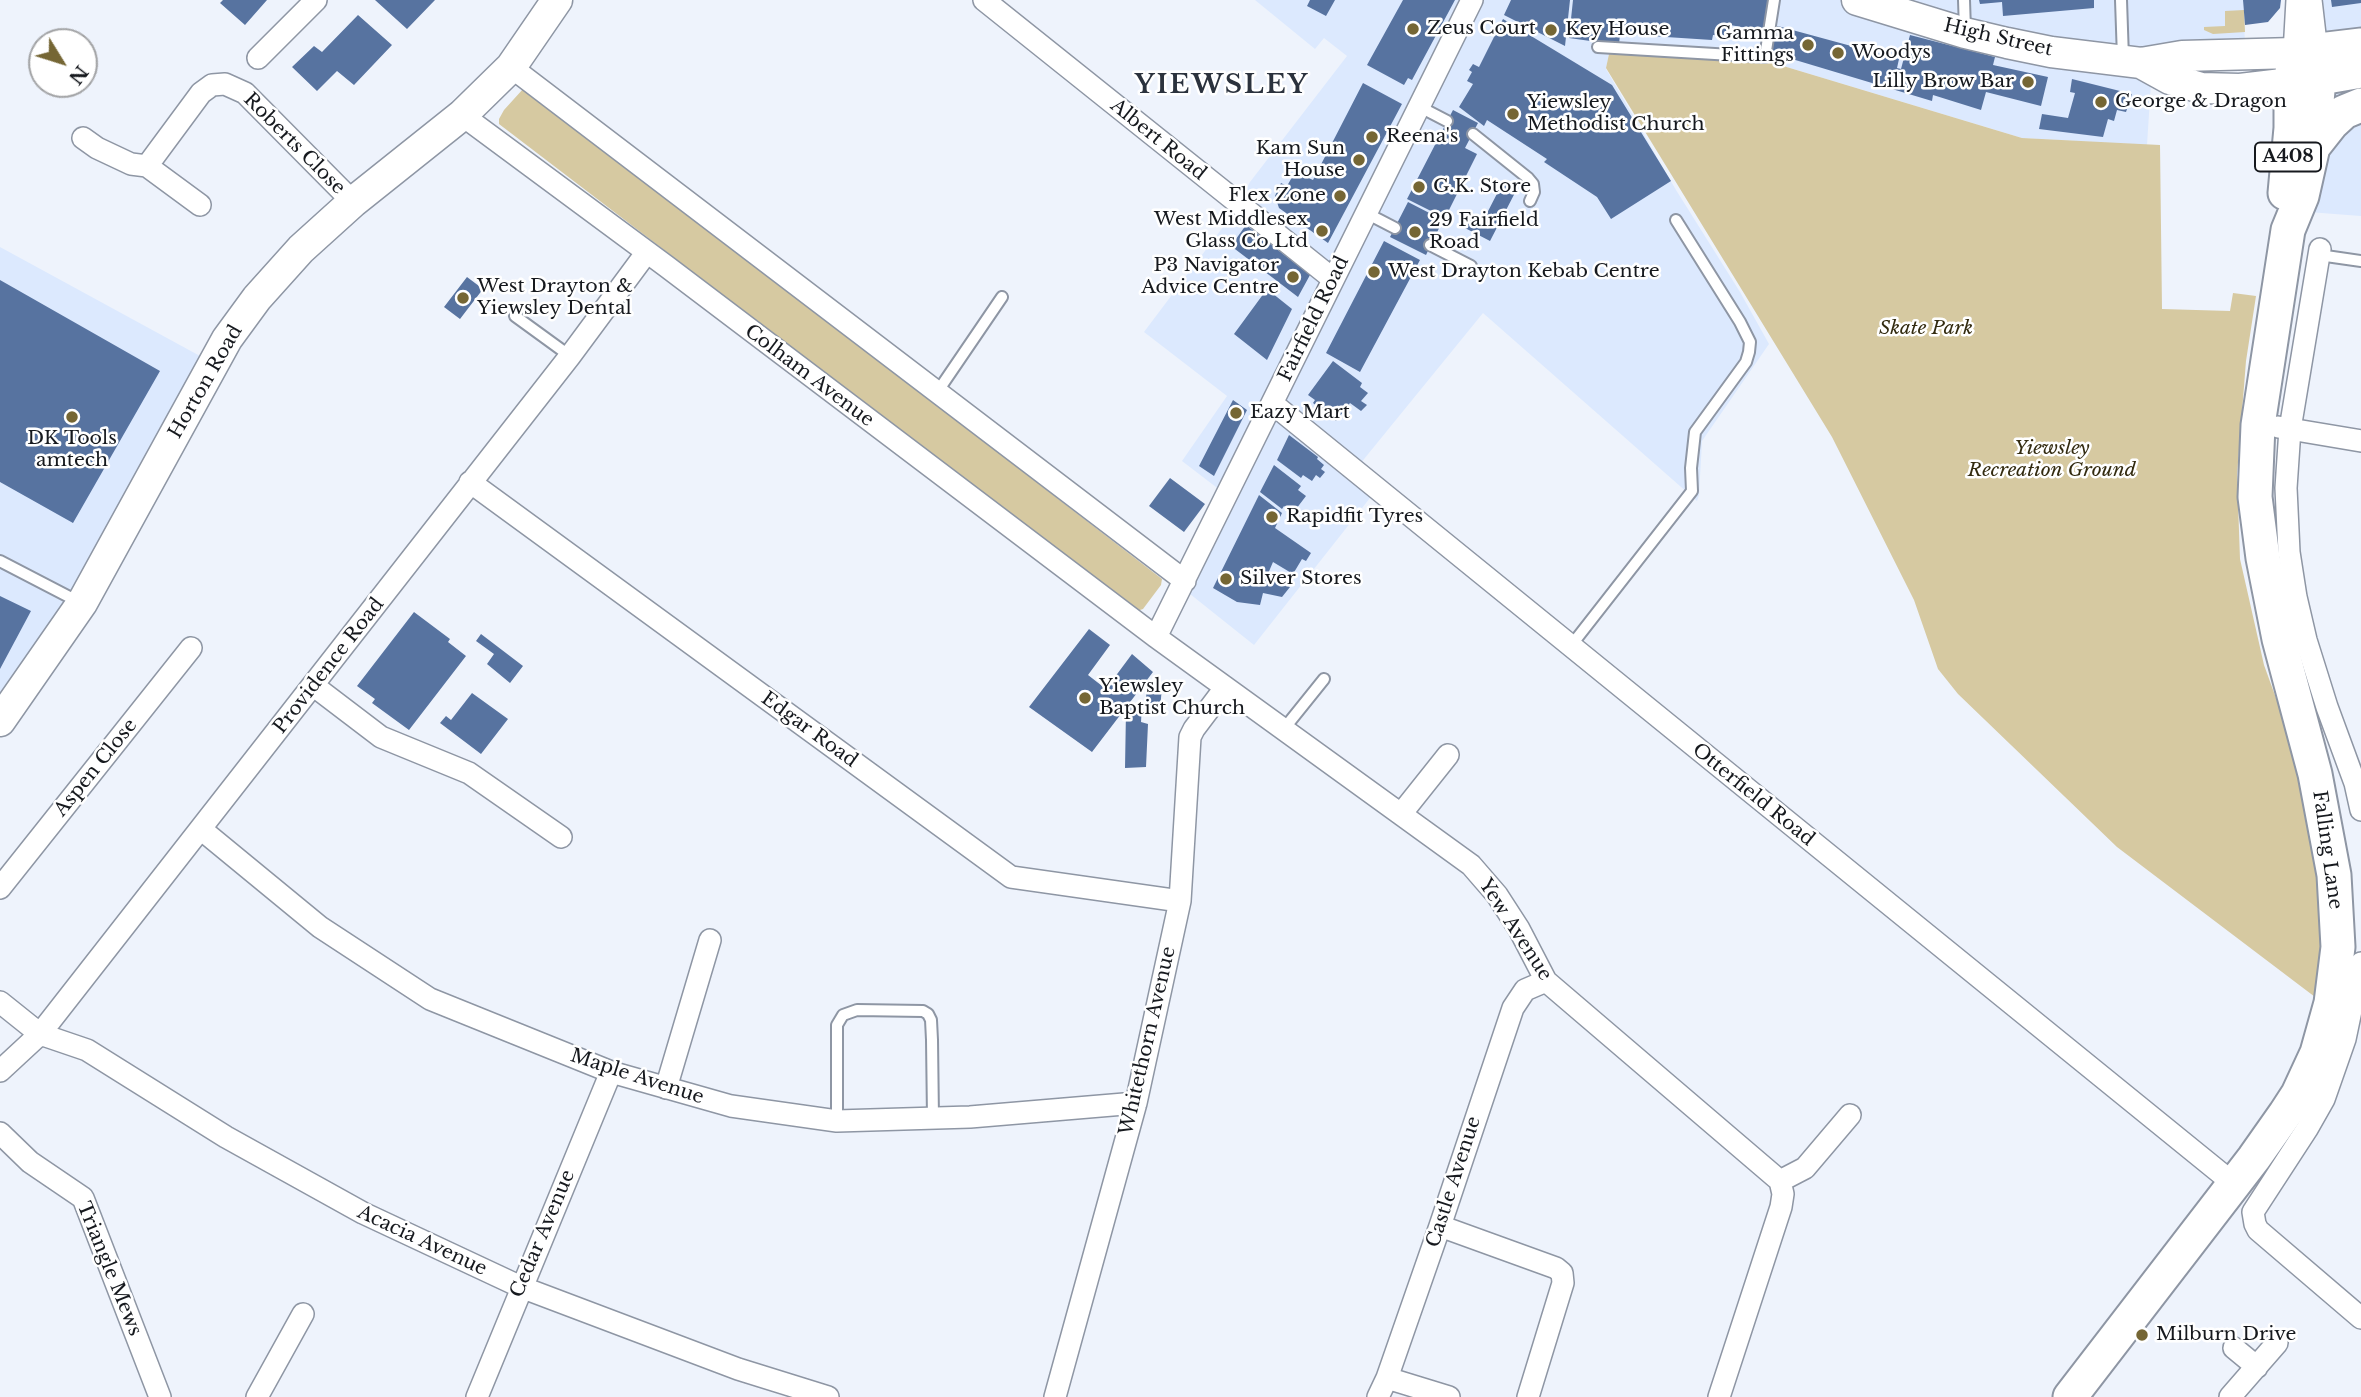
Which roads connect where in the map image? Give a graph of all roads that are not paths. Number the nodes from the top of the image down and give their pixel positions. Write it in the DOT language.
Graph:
graph roads {
  1 [pos="557,0"];
  2 [pos="984,0"];
  3 [pos="1472,0"];
  4 [pos="1774,0"];
  5 [pos="1857,0"];
  6 [pos="1964,0"];
  7 [pos="2121,0"];
  8 [pos="2297,0"];
  9 [pos="2311,0"];
  10 [pos="304,4"];
  11 [pos="1965,33"];
  12 [pos="2361,45"];
  13 [pos="1598,47"];
  14 [pos="258,58"];
  15 [pos="2132,62"];
  16 [pos="511,67"];
  17 [pos="2305,67"];
  18 [pos="2361,71"];
  19 [pos="2361,105"];
  20 [pos="1420,107"];
  21 [pos="462,116"];
  22 [pos="1447,121"];
  23 [pos="1473,134"];
  24 [pos="83,138"];
  25 [pos="2313,148"];
  26 [pos="147,166"];
  27 [pos="1531,201"];
  28 [pos="353,202"];
  29 [pos="200,205"];
  30 [pos="1366,213"];
  31 [pos="1675,220"];
  32 [pos="1395,228"];
  33 [pos="2288,230"];
  34 [pos="1430,245"];
  35 [pos="2320,252"];
  36 [pos="647,253"];
  37 [pos="2361,261"];
  38 [pos="1471,266"];
  39 [pos="1333,279"];
  40 [pos="1002,297"];
  41 [pos="515,316"];
  42 [pos="569,356"];
  43 [pos="938,391"];
  44 [pos="1273,404"];
  45 [pos="2274,427"];
  46 [pos="2361,441"];
  47 [pos="470,482"];
  48 [pos="0,561"];
  49 [pos="1185,581"];
  50 [pos="82,603"];
  51 [pos="1156,638"];
  52 [pos="1570,647"];
  53 [pos="191,648"];
  54 [pos="1324,679"];
  55 [pos="314,686"];
  56 [pos="1225,688"];
  57 [pos="1,716"];
  58 [pos="1283,730"];
  59 [pos="1448,755"];
  60 [pos="2361,810"];
  61 [pos="1401,814"];
  62 [pos="202,830"];
  63 [pos="561,837"];
  64 [pos="0,888"];
  65 [pos="1180,901"];
  66 [pos="710,940"];
  67 [pos="2361,963"];
  68 [pos="1546,981"];
  69 [pos="0,1002"];
  70 [pos="40,1034"];
  71 [pos="0,1071"];
  72 [pos="611,1072"];
  73 [pos="666,1088"];
  74 [pos="1136,1103"];
  75 [pos="1850,1115"];
  76 [pos="933,1118"];
  77 [pos="837,1121"];
  78 [pos="0,1133"];
  79 [pos="1780,1181"];
  80 [pos="2245,1195"];
  81 [pos="1440,1226"];
  82 [pos="521,1287"];
  83 [pos="303,1314"];
  84 [pos="2361,1318"];
  85 [pos="2277,1343"];
  86 [pos="2234,1348"];
  87 [pos="2257,1367"];
  88 [pos="1383,1387"];
  89 [pos="160,1397"];
  90 [pos="257,1397"];
  91 [pos="477,1397"];
  92 [pos="828,1397"];
  93 [pos="1055,1397"];
  94 [pos="1449,1397"];
  95 [pos="1528,1397"];
  96 [pos="1718,1397"];
  97 [pos="2070,1397"];
  98 [pos="2230,1397"];
  1 -- 16 [label="street, Horton Road"];
  2 -- 39 [label="street, Albert Road"];
  3 -- 20 [label="street, Fairfield Road"];
  4 -- 13 [label="lane"];
  5 -- 11 [label="street, High Street"];
  6 -- 11 [label="lane"];
  7 -- 15 [label="lane"];
  8 -- 17 [label="street"];
  9 -- 17 [label="street"];
  10 -- 14 [label="street"];
  11 -- 15 [label="street, High Street"];
  12 -- 17 [label="main road, High Street"];
  15 -- 17 [label="street, High Street"];
  16 -- 21 [label="street, Horton Road"];
  16 -- 43 [label="street"];
  17 -- 18 [label="main road, High Street"];
  17 -- 25 [label="main road, Falling Lane / A408"];
  17 -- 33 [label="main road, Falling Lane / A408"];
  19 -- 25 [label="main road"];
  20 -- 22 [label="lane"];
  20 -- 30 [label="street, Fairfield Road"];
  21 -- 28 [label="street, Horton Road"];
  21 -- 36 [label="street, Colham Avenue"];
  23 -- 27 [label="lane"];
  24 -- 26 [label="street"];
  25 -- 33 [label="main road, Falling Lane / A408"];
  26 -- 28 [label="street, Roberts Close"];
  26 -- 29 [label="street"];
  28 -- 50 [label="street, Horton Road"];
  30 -- 32 [label="lane"];
  30 -- 39 [label="street, Fairfield Road"];
  31 -- 52 [label="lane"];
  33 -- 45 [label="main road, Falling Lane / A408"];
  34 -- 38 [label="lane"];
  35 -- 37 [label="lane"];
  35 -- 45 [label="street, Falling Lane"];
  36 -- 42 [label="street, Providence Road"];
  36 -- 51 [label="street, Colham Avenue"];
  39 -- 44 [label="street, Fairfield Road"];
  40 -- 43 [label="lane"];
  41 -- 42 [label="lane"];
  42 -- 47 [label="street, Providence Road"];
  43 -- 49 [label="street"];
  44 -- 49 [label="street, Fairfield Road"];
  44 -- 52 [label="street, Otterfield Road"];
  45 -- 46 [label="street"];
  45 -- 60 [label="street, Falling Lane"];
  45 -- 80 [label="main road, Falling Lane / A408"];
  47 -- 55 [label="street, Providence Road"];
  47 -- 65 [label="street, Edgar Road"];
  48 -- 50 [label="lane"];
  49 -- 51 [label="street, Fairfield Road"];
  50 -- 57 [label="street, Horton Road"];
  51 -- 56 [label="street, Yew Avenue"];
  52 -- 80 [label="street, Otterfield Road"];
  53 -- 64 [label="street, Aspen Close"];
  54 -- 58 [label="lane"];
  55 -- 62 [label="street, Providence Road"];
  55 -- 63 [label="street"];
  56 -- 58 [label="street, Yew Avenue"];
  56 -- 65 [label="street, Whitethorn Avenue"];
  58 -- 61 [label="street, Yew Avenue"];
  59 -- 61 [label="street"];
  61 -- 68 [label="street, Yew Avenue"];
  62 -- 70 [label="street, Providence Road"];
  62 -- 72 [label="street, Maple Avenue"];
  65 -- 74 [label="street, Whitethorn Avenue"];
  66 -- 73 [label="street"];
  67 -- 80 [label="street, Falling Lane"];
  68 -- 79 [label="street, Yew Avenue"];
  68 -- 81 [label="street, Castle Avenue"];
  69 -- 70 [label="street"];
  70 -- 71 [label="street, Providence Road"];
  70 -- 82 [label="street, Acacia Avenue"];
  72 -- 73 [label="street, Maple Avenue"];
  72 -- 82 [label="street, Cedar Avenue"];
  73 -- 77 [label="street, Maple Avenue"];
  74 -- 76 [label="street, Maple Avenue"];
  74 -- 93 [label="street, Whitethorn Avenue"];
  75 -- 79 [label="street"];
  76 -- 77 [label="street, Maple Avenue"];
  76 -- 77 [label="lane"];
  78 -- 89 [label="street, Triangle Mews"];
  79 -- 96 [label="street"];
  80 -- 84 [label="street"];
  80 -- 97 [label="main road, Falling Lane / A408"];
  81 -- 88 [label="street, Castle Avenue"];
  81 -- 95 [label="street"];
  82 -- 91 [label="street, Cedar Avenue"];
  82 -- 92 [label="street, Acacia Avenue"];
  83 -- 90 [label="street"];
  85 -- 87 [label="street"];
  86 -- 87 [label="street"];
  87 -- 98 [label="street"];
  88 -- 94 [label="street"];
}
